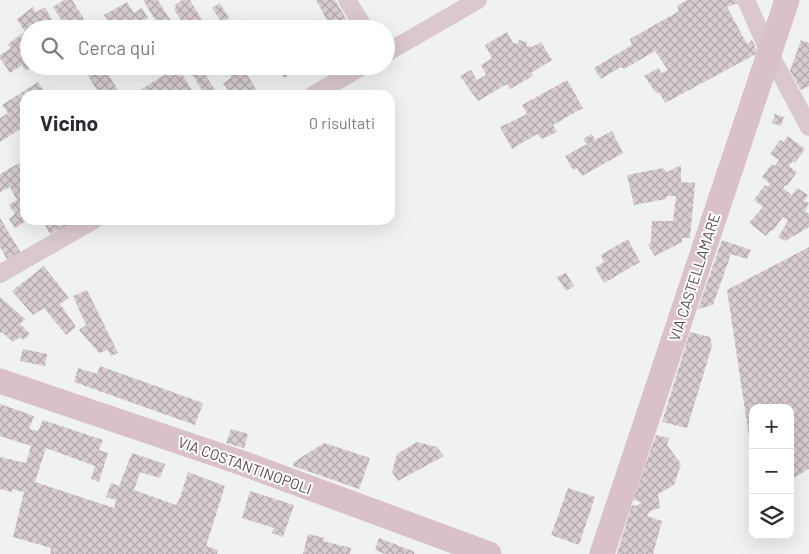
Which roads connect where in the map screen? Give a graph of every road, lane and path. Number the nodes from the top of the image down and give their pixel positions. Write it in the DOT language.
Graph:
graph roads {
  1 [pos="347,0"];
  2 [pos="478,0"];
  3 [pos="746,0"];
  4 [pos="787,0"];
  5 [pos="359,20"];
  6 [pos="395,48"];
  7 [pos="769,52"];
  8 [pos="347,75"];
  9 [pos="322,90"];
  10 [pos="809,127"];
  11 [pos="85,225"];
  12 [pos="0,274"];
  13 [pos="0,381"];
  14 [pos="489,554"];
  15 [pos="602,554"];
  1 -- 5 [label="street"];
  2 -- 6 [label="street"];
  3 -- 7 [label="street"];
  4 -- 7 [label="main road, VIA CASTELLAMARE"];
  7 -- 10 [label="street"];
  7 -- 15 [label="main road, VIA CASTELLAMARE"];
  8 -- 9 [label="street"];
  11 -- 12 [label="street"];
  13 -- 14 [label="main road, VIA COSTANTINOPOLI"];
}
